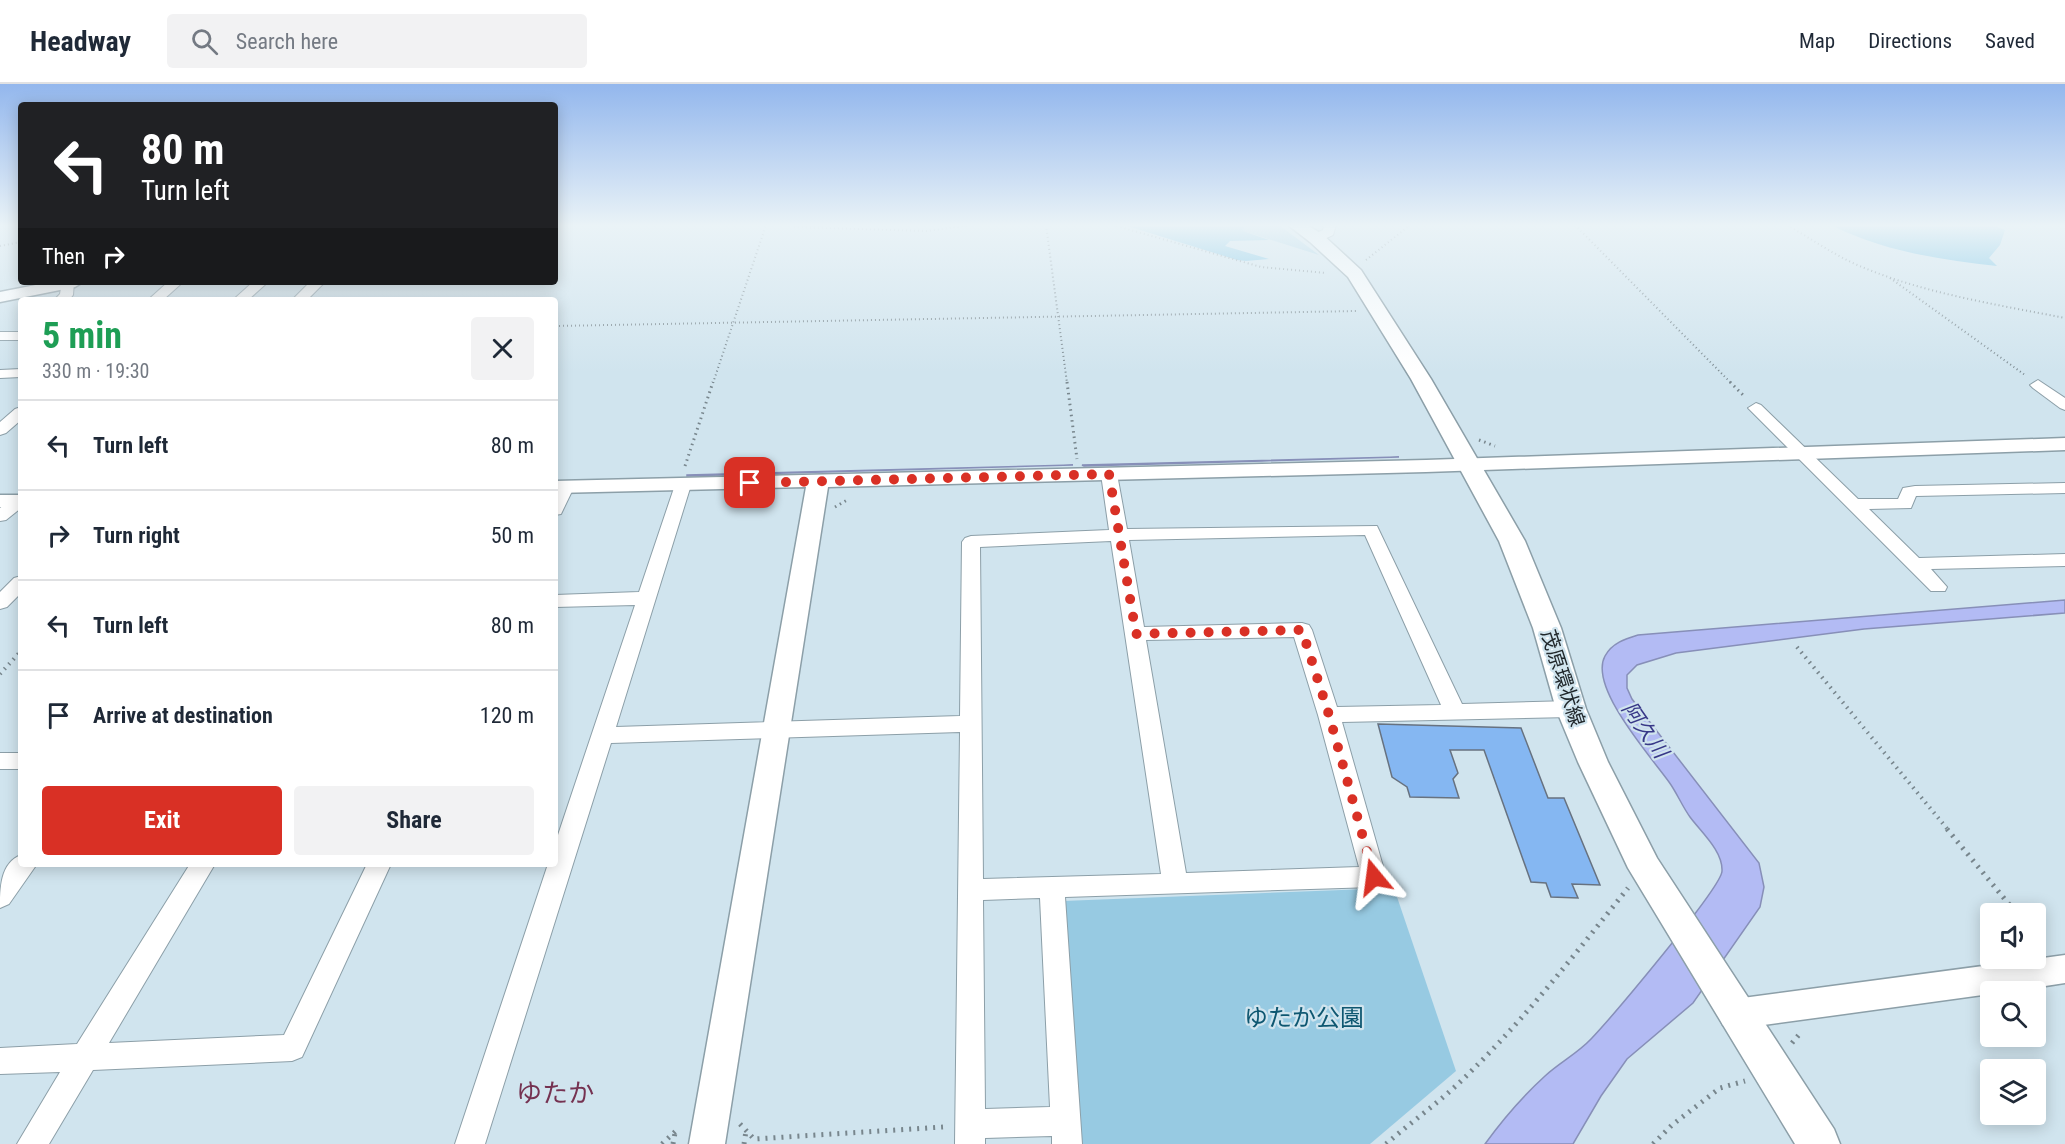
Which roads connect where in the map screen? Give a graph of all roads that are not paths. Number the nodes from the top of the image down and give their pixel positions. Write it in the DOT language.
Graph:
graph roads {
  1 [pos="1355,274"];
  2 [pos="61,285"];
  3 [pos="172,285"];
  4 [pos="258,285"];
  5 [pos="315,285"];
  6 [pos="0,297"];
  7 [pos="158,297"];
  8 [pos="244,297"];
  9 [pos="302,297"];
  10 [pos="18,373"];
  11 [pos="0,374"];
  12 [pos="2038,385"];
  13 [pos="2065,405"];
  14 [pos="1756,408"];
  15 [pos="18,415"];
  16 [pos="0,430"];
  17 [pos="2065,444"];
  18 [pos="1802,452"];
  19 [pos="1467,464"];
  20 [pos="1109,474"];
  21 [pos="818,481"];
  22 [pos="681,485"];
  23 [pos="560,487"];
  24 [pos="2065,488"];
  25 [pos="0,501"];
  26 [pos="18,501"];
  27 [pos="18,503"];
  28 [pos="1855,504"];
  29 [pos="0,516"];
  30 [pos="1119,536"];
  31 [pos="2065,560"];
  32 [pos="1916,564"];
  33 [pos="18,585"];
  34 [pos="1938,586"];
  35 [pos="646,598"];
  36 [pos="558,601"];
  37 [pos="0,603"];
  38 [pos="1136,634"];
  39 [pos="1571,709"];
  40 [pos="1455,712"];
  41 [pos="1329,715"];
  42 [pos="970,724"];
  43 [pos="777,730"];
  44 [pos="602,735"];
  45 [pos="18,760"];
  46 [pos="0,761"];
  47 [pos="23,867"];
  48 [pos="201,867"];
  49 [pos="377,867"];
  50 [pos="1175,882"];
  51 [pos="1052,887"];
  52 [pos="971,890"];
  53 [pos="0,897"];
  54 [pos="2065,969"];
  55 [pos="1735,1014"];
  56 [pos="84,1059"];
  57 [pos="0,1061"];
  58 [pos="961,1132"];
  59 [pos="1065,1132"];
  60 [pos="32,1144"];
  61 [pos="470,1144"];
  62 [pos="707,1144"];
  63 [pos="1818,1144"];
  1 -- 19 [label="main road, 茂原環状線"];
  2 -- 6 [label="street"];
  3 -- 7 [label="street"];
  4 -- 8 [label="street"];
  5 -- 9 [label="street"];
  10 -- 11 [label="street"];
  12 -- 13 [label="street"];
  14 -- 18 [label="street"];
  15 -- 16 [label="street"];
  17 -- 18 [label="street"];
  18 -- 19 [label="street"];
  18 -- 28 [label="street"];
  19 -- 20 [label="street"];
  19 -- 39 [label="main road, 茂原環状線"];
  20 -- 21 [label="street"];
  20 -- 30 [label="street"];
  21 -- 22 [label="street"];
  21 -- 43 [label="street"];
  22 -- 23 [label="street"];
  22 -- 35 [label="street"];
  24 -- 28 [label="street"];
  25 -- 26 [label="street"];
  27 -- 29 [label="street"];
  28 -- 32 [label="street"];
  30 -- 38 [label="street"];
  30 -- 40 [label="street"];
  30 -- 42 [label="street"];
  31 -- 32 [label="street"];
  32 -- 34 [label="street"];
  33 -- 37 [label="street"];
  35 -- 36 [label="street"];
  35 -- 44 [label="street"];
  38 -- 41 [label="street"];
  38 -- 50 [label="street"];
  39 -- 40 [label="street"];
  39 -- 55 [label="main road, 茂原環状線"];
  40 -- 41 [label="street"];
  41 -- 50 [label="street"];
  42 -- 43 [label="street"];
  42 -- 52 [label="street"];
  43 -- 44 [label="street"];
  43 -- 62 [label="street"];
  44 -- 61 [label="street"];
  45 -- 46 [label="street"];
  47 -- 53 [label="street"];
  48 -- 56 [label="street"];
  49 -- 56 [label="street"];
  50 -- 51 [label="street"];
  51 -- 52 [label="street"];
  51 -- 59 [label="street"];
  52 -- 58 [label="street"];
  54 -- 55 [label="street"];
  55 -- 63 [label="main road, 茂原環状線"];
  56 -- 57 [label="street"];
  56 -- 60 [label="street"];
  58 -- 59 [label="street"];
}
